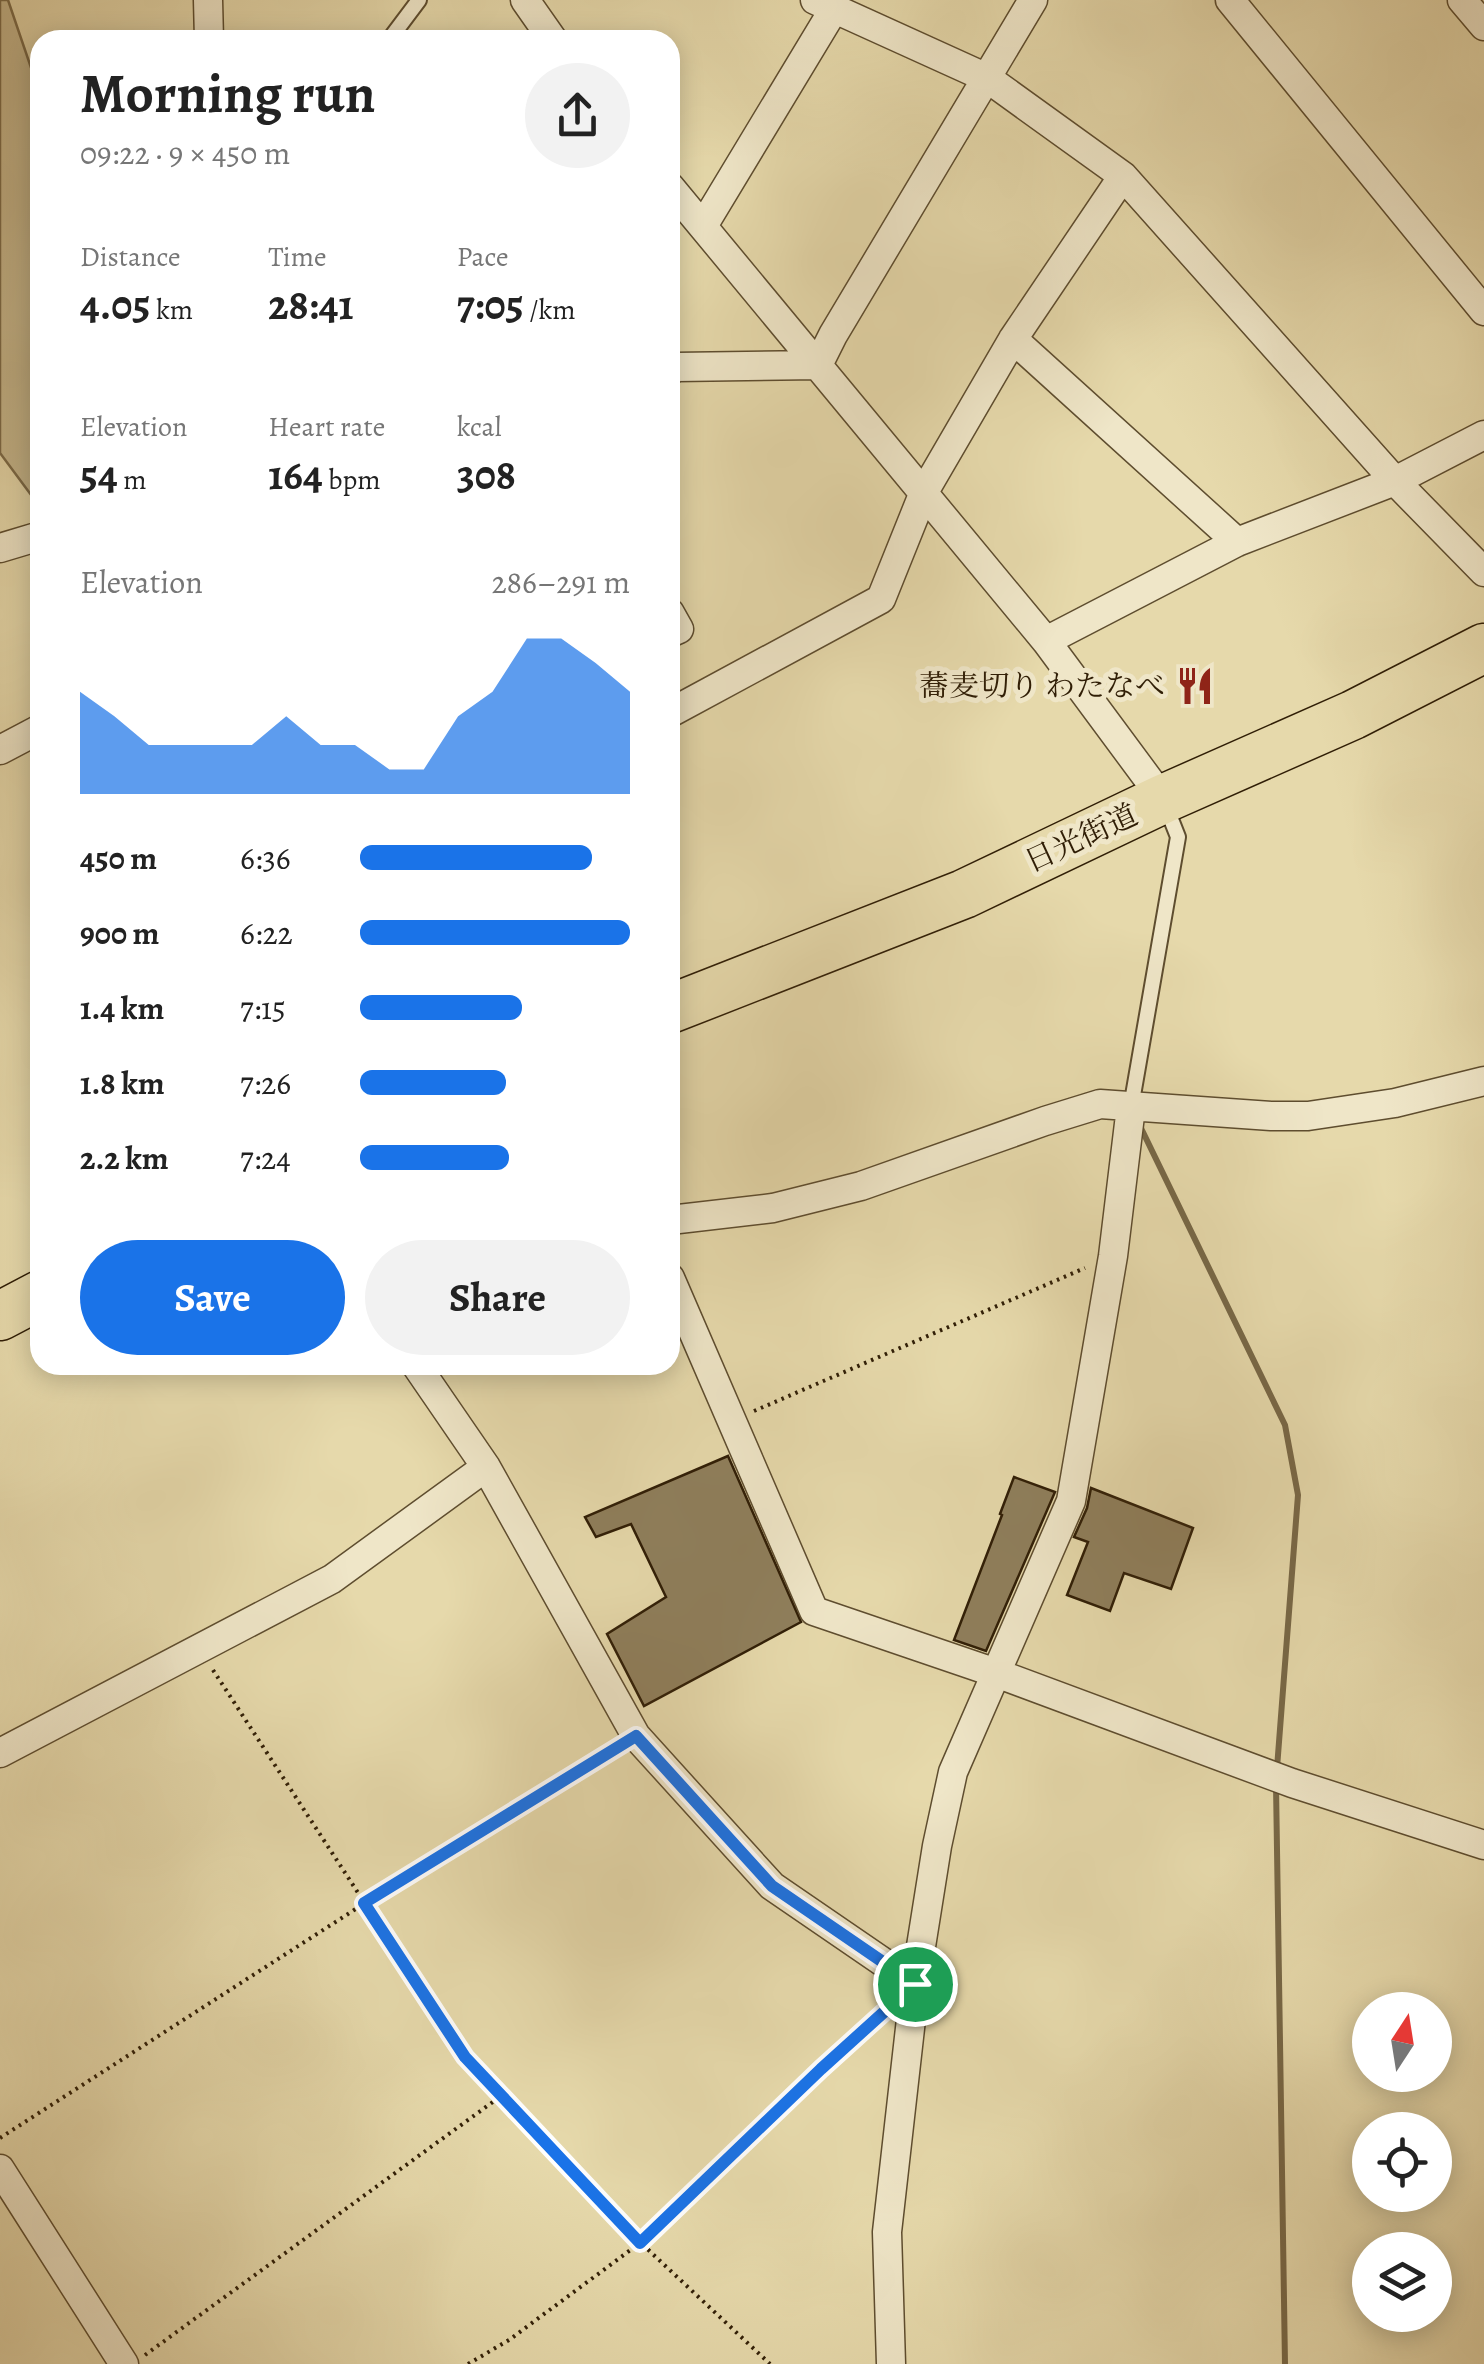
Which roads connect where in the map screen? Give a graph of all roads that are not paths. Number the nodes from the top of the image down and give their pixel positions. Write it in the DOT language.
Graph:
graph roads {
  1 [pos="208,0"];
  2 [pos="418,0"];
  3 [pos="526,0"];
  4 [pos="1033,0"];
  5 [pos="1230,0"];
  6 [pos="1462,0"];
  7 [pos="825,4"];
  8 [pos="1484,26"];
  9 [pos="209,30"];
  10 [pos="396,30"];
  11 [pos="546,30"];
  12 [pos="987,78"];
  13 [pos="1123,176"];
  14 [pos="680,199"];
  15 [pos="703,226"];
  16 [pos="1484,311"];
  17 [pos="1014,339"];
  18 [pos="818,365"];
  19 [pos="680,367"];
  20 [pos="1484,435"];
  21 [pos="1394,481"];
  22 [pos="924,492"];
  23 [pos="30,539"];
  24 [pos="1238,542"];
  25 [pos="0,548"];
  26 [pos="1484,572"];
  27 [pos="1046,641"];
  28 [pos="1484,648"];
  29 [pos="680,707"];
  30 [pos="30,734"];
  31 [pos="0,750"];
  32 [pos="1164,799"];
  33 [pos="680,1005"];
  34 [pos="1484,1082"];
  35 [pos="1131,1107"];
  36 [pos="680,1219"];
  37 [pos="30,1300"];
  38 [pos="680,1301"];
  39 [pos="0,1316"];
  40 [pos="423,1375"];
  41 [pos="486,1467"];
  42 [pos="996,1674"];
  43 [pos="0,1753"];
  44 [pos="1484,1845"];
  45 [pos="915,1984"];
  46 [pos="0,2169"];
  47 [pos="124,2364"];
  48 [pos="890,2364"];
  1 -- 9 [label="street"];
  2 -- 10 [label="lane"];
  3 -- 11 [label="street"];
  4 -- 12 [label="street"];
  5 -- 16 [label="street"];
  6 -- 8 [label="street"];
  7 -- 12 [label="street"];
  7 -- 15 [label="street"];
  12 -- 13 [label="street"];
  12 -- 18 [label="street"];
  13 -- 17 [label="street"];
  13 -- 21 [label="street"];
  14 -- 15 [label="street"];
  15 -- 18 [label="street"];
  17 -- 22 [label="street"];
  17 -- 24 [label="street"];
  18 -- 19 [label="street"];
  18 -- 22 [label="street"];
  20 -- 21 [label="street"];
  21 -- 24 [label="street"];
  21 -- 26 [label="street"];
  22 -- 27 [label="street"];
  22 -- 29 [label="street"];
  23 -- 25 [label="street"];
  24 -- 27 [label="street"];
  27 -- 32 [label="street"];
  28 -- 32 [label="highway, 日光街道"];
  30 -- 31 [label="street"];
  32 -- 33 [label="highway, 日光街道"];
  32 -- 35 [label="lane"];
  34 -- 35 [label="street"];
  35 -- 36 [label="street"];
  35 -- 42 [label="street"];
  37 -- 39 [label="highway"];
  38 -- 42 [label="street"];
  40 -- 41 [label="street"];
  41 -- 43 [label="street"];
  41 -- 45 [label="street"];
  42 -- 44 [label="street"];
  42 -- 45 [label="street"];
  45 -- 48 [label="street"];
  46 -- 47 [label="street"];
}
